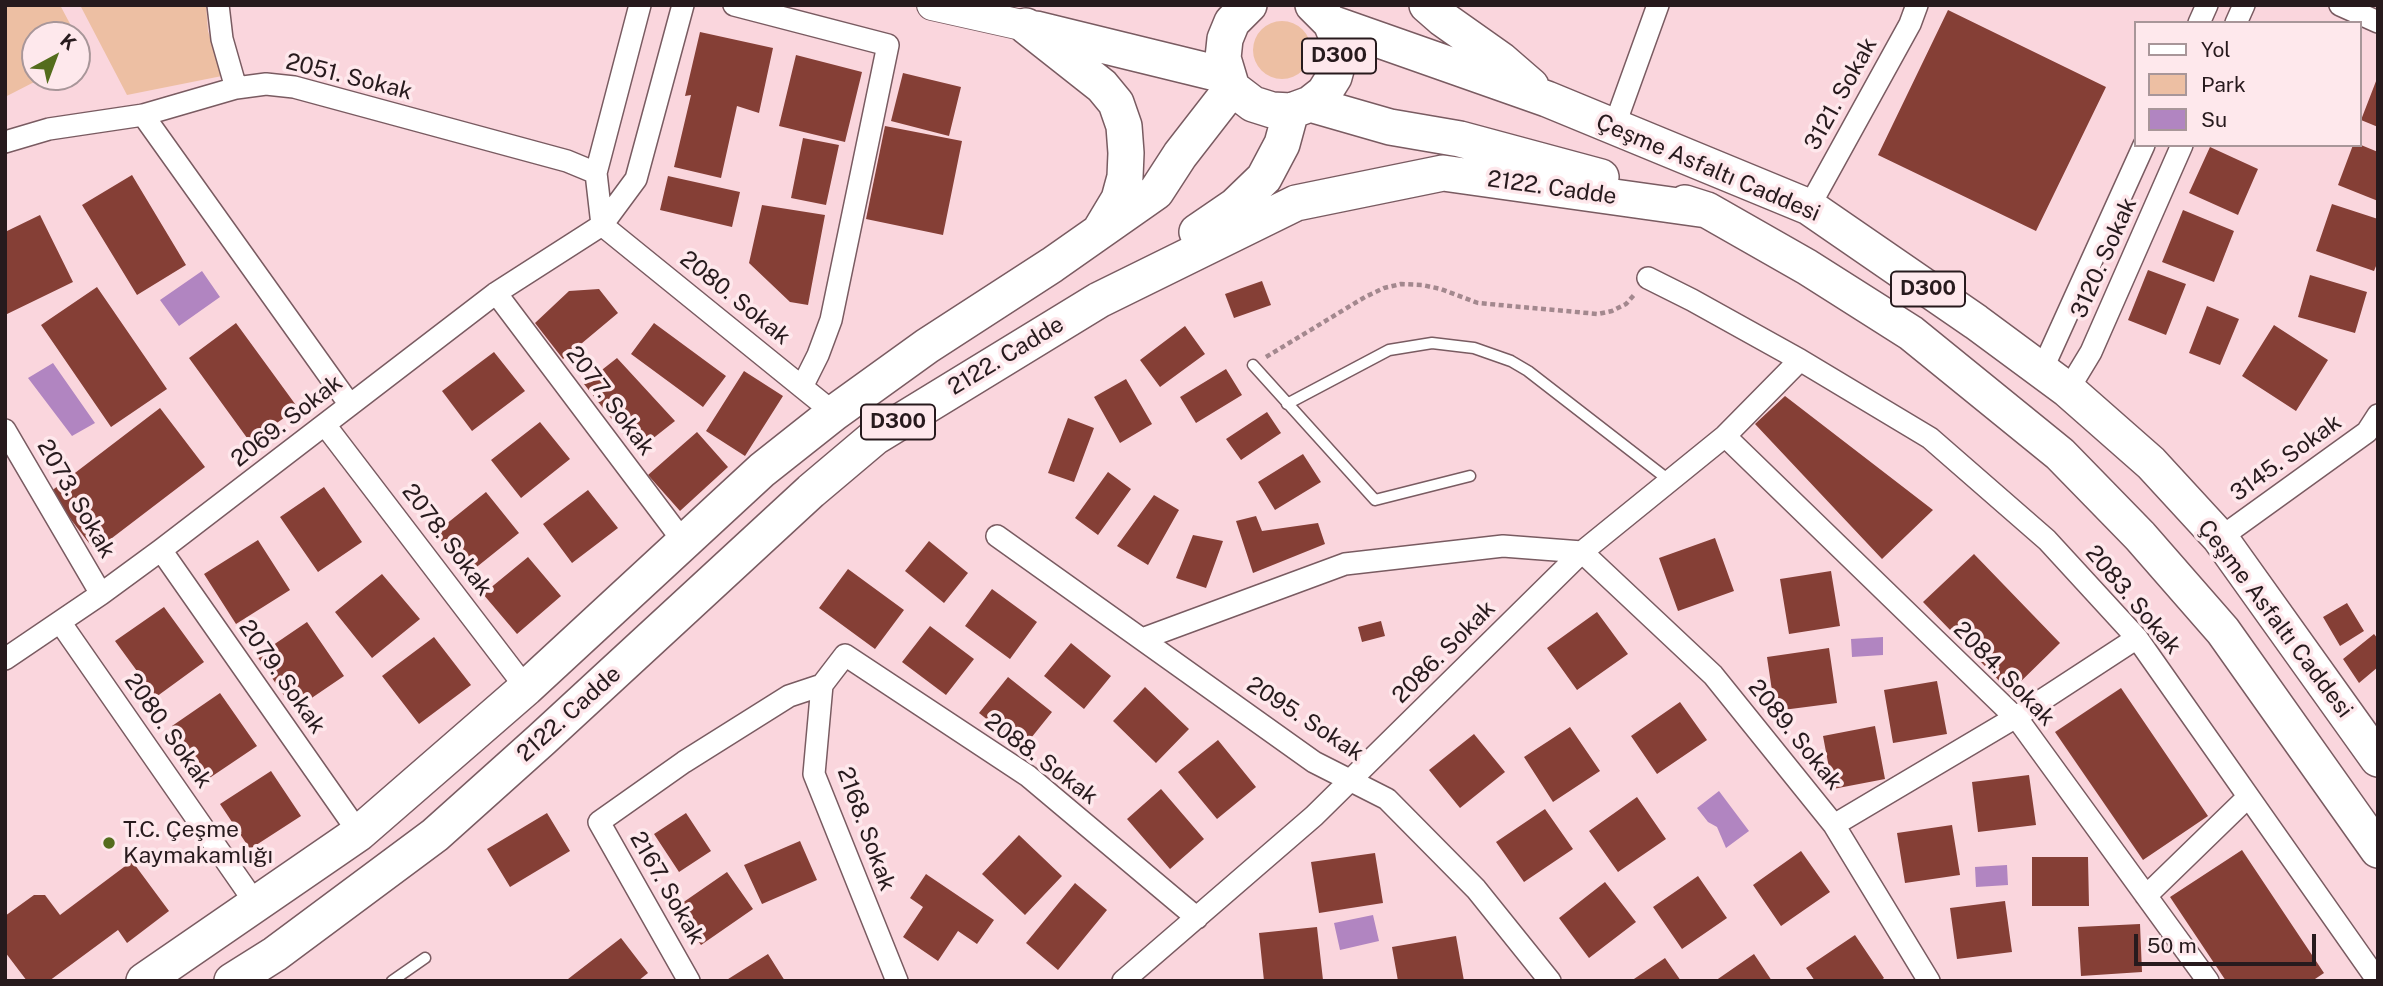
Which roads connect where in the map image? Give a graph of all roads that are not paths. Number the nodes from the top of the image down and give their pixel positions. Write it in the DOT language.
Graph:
graph roads {
  1 [pos="218,5"];
  2 [pos="640,5"];
  3 [pos="682,5"];
  4 [pos="734,5"];
  5 [pos="932,5"];
  6 [pos="1249,5"];
  7 [pos="1427,5"];
  8 [pos="1658,5"];
  9 [pos="1917,5"];
  10 [pos="2207,5"];
  11 [pos="2244,5"];
  12 [pos="2340,5"];
  13 [pos="1322,11"];
  14 [pos="2200,21"];
  15 [pos="2237,21"];
  16 [pos="2378,22"];
  17 [pos="1026,26"];
  18 [pos="1230,82"];
  19 [pos="236,88"];
  20 [pos="1546,99"];
  21 [pos="1300,107"];
  22 [pos="143,115"];
  23 [pos="1614,127"];
  24 [pos="5,142"];
  25 [pos="2143,147"];
  26 [pos="2181,147"];
  27 [pos="596,173"];
  28 [pos="1809,207"];
  29 [pos="1707,210"];
  30 [pos="602,225"];
  31 [pos="1097,234"];
  32 [pos="1648,278"];
  33 [pos="496,293"];
  34 [pos="1098,300"];
  35 [pos="1800,360"];
  36 [pos="1253,365"];
  37 [pos="2055,380"];
  38 [pos="802,387"];
  39 [pos="1287,404"];
  40 [pos="350,405"];
  41 [pos="834,413"];
  42 [pos="2378,415"];
  43 [pos="325,425"];
  44 [pos="5,430"];
  45 [pos="1725,436"];
  46 [pos="1471,476"];
  47 [pos="1670,481"];
  48 [pos="997,536"];
  49 [pos="2220,538"];
  50 [pos="683,541"];
  51 [pos="161,550"];
  52 [pos="1583,552"];
  53 [pos="102,594"];
  54 [pos="60,622"];
  55 [pos="2137,638"];
  56 [pos="1142,639"];
  57 [pos="5,659"];
  58 [pos="822,685"];
  59 [pos="526,688"];
  60 [pos="2015,717"];
  61 [pos="2378,759"];
  62 [pos="1351,781"];
  63 [pos="2248,797"];
  64 [pos="1834,825"];
  65 [pos="359,833"];
  66 [pos="2378,850"];
  67 [pos="2146,896"];
  68 [pos="256,904"];
  69 [pos="1197,918"];
  70 [pos="425,958"];
  71 [pos="1547,979"];
  72 [pos="144,981"];
  73 [pos="232,981"];
  74 [pos="392,981"];
  75 [pos="689,981"];
  76 [pos="897,981"];
  77 [pos="1123,981"];
  78 [pos="1930,981"];
  79 [pos="2208,981"];
  80 [pos="2378,981"];
  1 -- 19 [label="street"];
  2 -- 27 [label="street"];
  3 -- 30 [label="street"];
  4 -- 38 [label="street"];
  5 -- 17 [label="main road"];
  6 -- 18 [label="highway"];
  7 -- 20 [label="highway"];
  8 -- 23 [label="street"];
  9 -- 28 [label="street, 3121. Sokak"];
  10 -- 14 [label="street"];
  11 -- 15 [label="street"];
  12 -- 16 [label="street"];
  13 -- 20 [label="highway, Çeşme Asfaltı Caddesi / D300"];
  13 -- 21 [label="highway, D300"];
  17 -- 18 [label="highway"];
  17 -- 31 [label="highway"];
  18 -- 21 [label="highway"];
  18 -- 31 [label="highway, 2122. Cadde / D300"];
  19 -- 22 [label="street, 2051. Sokak"];
  19 -- 27 [label="street, 2051. Sokak"];
  20 -- 23 [label="highway, Çeşme Asfaltı Caddesi / D300"];
  21 -- 29 [label="highway"];
  21 -- 34 [label="highway"];
  22 -- 24 [label="street, 2051. Sokak"];
  22 -- 40 [label="street"];
  23 -- 28 [label="highway, Çeşme Asfaltı Caddesi / D300"];
  25 -- 37 [label="street"];
  26 -- 37 [label="street, 3120. Sokak"];
  27 -- 30 [label="street"];
  28 -- 37 [label="highway, Çeşme Asfaltı Caddesi / D300"];
  29 -- 34 [label="highway, 2122. Cadde / D300"];
  29 -- 66 [label="highway, Çeşme Asfaltı Caddesi / D300"];
  30 -- 33 [label="street, 2069. Sokak"];
  30 -- 38 [label="street, 2080. Sokak"];
  31 -- 41 [label="highway, 2122. Cadde / D300"];
  32 -- 35 [label="street, 2083. Sokak"];
  33 -- 40 [label="street, 2069. Sokak"];
  33 -- 50 [label="street, 2077. Sokak"];
  34 -- 73 [label="highway, 2122. Cadde / D300"];
  35 -- 45 [label="street, 2086. Sokak"];
  35 -- 55 [label="street, 2083. Sokak"];
  36 -- 39 [label="lane"];
  37 -- 49 [label="highway, Çeşme Asfaltı Caddesi / D300"];
  38 -- 41 [label="street, 2080. Sokak"];
  39 -- 46 [label="lane"];
  39 -- 47 [label="lane"];
  40 -- 43 [label="street, 2069. Sokak"];
  41 -- 50 [label="highway, 2122. Cadde / D300"];
  42 -- 49 [label="street, 3145. Sokak"];
  43 -- 51 [label="street, 2069. Sokak"];
  43 -- 59 [label="street, 2078. Sokak"];
  44 -- 53 [label="street, 2073. Sokak"];
  45 -- 47 [label="street, 2086. Sokak"];
  45 -- 60 [label="street, 2084. Sokak"];
  47 -- 52 [label="street, 2086. Sokak"];
  48 -- 56 [label="street, 2095. Sokak"];
  49 -- 61 [label="highway, Çeşme Asfaltı Caddesi / D300"];
  50 -- 59 [label="highway, 2122. Cadde / D300"];
  51 -- 53 [label="street, 2069. Sokak"];
  51 -- 65 [label="street, 2079. Sokak"];
  52 -- 56 [label="street"];
  52 -- 62 [label="street, 2086. Sokak"];
  52 -- 64 [label="street, 2089. Sokak"];
  53 -- 54 [label="street, 2069. Sokak"];
  54 -- 57 [label="street, 2069. Sokak"];
  54 -- 68 [label="street, 2080. Sokak"];
  55 -- 60 [label="street"];
  55 -- 63 [label="street, 2083. Sokak"];
  56 -- 62 [label="street, 2095. Sokak"];
  58 -- 69 [label="street, 2088. Sokak"];
  58 -- 75 [label="street, 2167. Sokak"];
  58 -- 76 [label="street, 2168. Sokak"];
  59 -- 65 [label="highway, 2122. Cadde / D300"];
  60 -- 64 [label="street"];
  60 -- 67 [label="street, 2084. Sokak"];
  62 -- 69 [label="street, 2086. Sokak"];
  62 -- 71 [label="street, 2095. Sokak"];
  63 -- 67 [label="street"];
  63 -- 80 [label="street, 2083. Sokak"];
  64 -- 78 [label="street, 2089. Sokak"];
  65 -- 68 [label="highway, 2122. Cadde / D300"];
  67 -- 79 [label="street, 2084. Sokak"];
  68 -- 72 [label="highway, 2122. Cadde / D300"];
  69 -- 77 [label="street, 2086. Sokak"];
  70 -- 74 [label="lane"];
}
